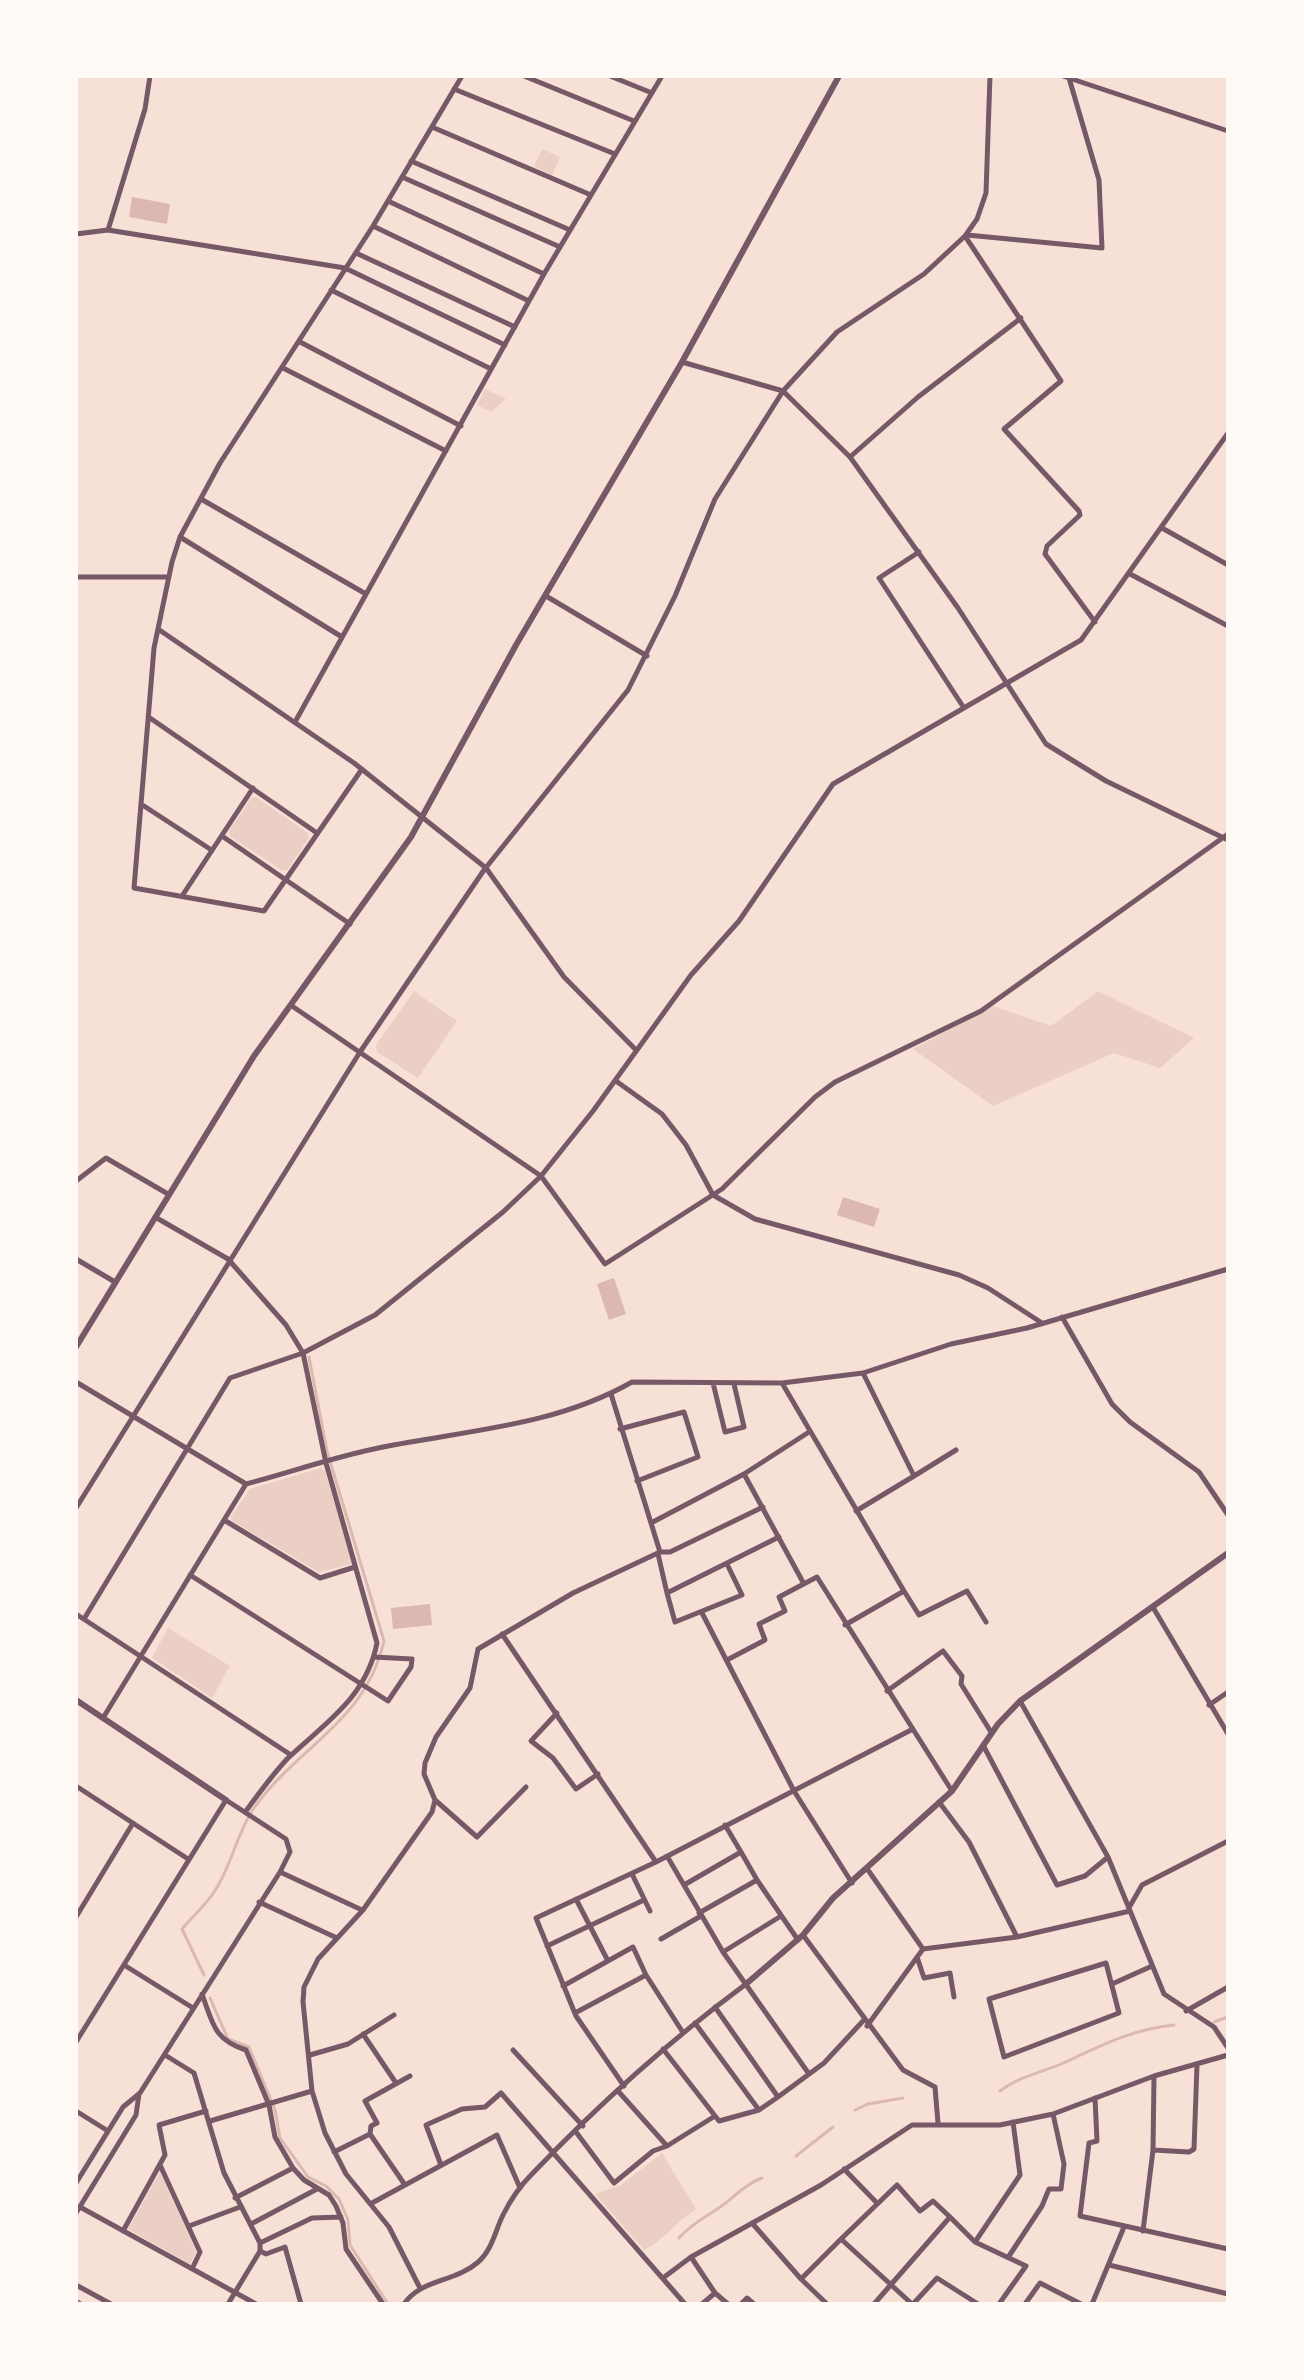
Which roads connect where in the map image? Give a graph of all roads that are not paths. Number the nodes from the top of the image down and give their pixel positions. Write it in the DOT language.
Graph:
graph roads {
  1 [pos="150,76"];
  2 [pos="462,76"];
  3 [pos="524,76"];
  4 [pos="610,76"];
  5 [pos="662,76"];
  6 [pos="839,76"];
  7 [pos="990,76"];
  8 [pos="1066,77"];
  9 [pos="454,89"];
  10 [pos="652,93"];
  11 [pos="634,121"];
  12 [pos="432,127"];
  13 [pos="1228,131"];
  14 [pos="615,154"];
  15 [pos="411,161"];
  16 [pos="402,177"];
  17 [pos="591,195"];
  18 [pos="388,201"];
  19 [pos="373,226"];
  20 [pos="108,230"];
  21 [pos="570,230"];
  22 [pos="76,234"];
  23 [pos="966,236"];
  24 [pos="560,247"];
  25 [pos="356,253"];
  26 [pos="345,268"];
  27 [pos="544,274"];
  28 [pos="331,290"];
  29 [pos="529,301"];
  30 [pos="1021,318"];
  31 [pos="515,327"];
  32 [pos="300,342"];
  33 [pos="505,345"];
  34 [pos="682,362"];
  35 [pos="283,368"];
  36 [pos="491,369"];
  37 [pos="783,391"];
  38 [pos="461,426"];
  39 [pos="1227,435"];
  40 [pos="446,451"];
  41 [pos="850,457"];
  42 [pos="201,499"];
  43 [pos="1162,528"];
  44 [pos="180,537"];
  45 [pos="919,552"];
  46 [pos="1228,565"];
  47 [pos="1130,574"];
  48 [pos="76,577"];
  49 [pos="168,577"];
  50 [pos="366,594"];
  51 [pos="546,596"];
  52 [pos="1095,622"];
  53 [pos="1228,626"];
  54 [pos="158,629"];
  55 [pos="342,637"];
  56 [pos="647,656"];
  57 [pos="1006,685"];
  58 [pos="964,708"];
  59 [pos="150,718"];
  60 [pos="295,722"];
  61 [pos="362,769"];
  62 [pos="253,788"];
  63 [pos="143,806"];
  64 [pos="422,816"];
  65 [pos="317,833"];
  66 [pos="222,836"];
  67 [pos="1226,837"];
  68 [pos="210,849"];
  69 [pos="486,868"];
  70 [pos="286,879"];
  71 [pos="182,896"];
  72 [pos="350,925"];
  73 [pos="292,1006"];
  74 [pos="635,1049"];
  75 [pos="360,1052"];
  76 [pos="616,1081"];
  77 [pos="541,1176"];
  78 [pos="76,1181"];
  79 [pos="168,1194"];
  80 [pos="713,1195"];
  81 [pos="155,1217"];
  82 [pos="76,1259"];
  83 [pos="228,1259"];
  84 [pos="1228,1269"];
  85 [pos="115,1282"];
  86 [pos="1062,1317"];
  87 [pos="1042,1323"];
  88 [pos="76,1347"];
  89 [pos="303,1353"];
  90 [pos="863,1373"];
  91 [pos="76,1382"];
  92 [pos="713,1383"];
  93 [pos="782,1383"];
  94 [pos="734,1384"];
  95 [pos="611,1394"];
  96 [pos="131,1415"];
  97 [pos="620,1429"];
  98 [pos="809,1432"];
  99 [pos="190,1450"];
  100 [pos="956,1450"];
  101 [pos="326,1463"];
  102 [pos="744,1474"];
  103 [pos="914,1476"];
  104 [pos="637,1481"];
  105 [pos="246,1484"];
  106 [pos="763,1507"];
  107 [pos="76,1508"];
  108 [pos="856,1511"];
  109 [pos="1228,1515"];
  110 [pos="224,1520"];
  111 [pos="651,1523"];
  112 [pos="779,1537"];
  113 [pos="659,1553"];
  114 [pos="1228,1553"];
  115 [pos="727,1564"];
  116 [pos="355,1567"];
  117 [pos="190,1575"];
  118 [pos="804,1585"];
  119 [pos="904,1591"];
  120 [pos="667,1593"];
  121 [pos="1154,1609"];
  122 [pos="702,1613"];
  123 [pos="76,1614"];
  124 [pos="84,1619"];
  125 [pos="986,1622"];
  126 [pos="845,1625"];
  127 [pos="502,1634"];
  128 [pos="141,1657"];
  129 [pos="375,1657"];
  130 [pos="727,1660"];
  131 [pos="361,1684"];
  132 [pos="887,1691"];
  133 [pos="1228,1692"];
  134 [pos="76,1700"];
  135 [pos="1020,1701"];
  136 [pos="1209,1705"];
  137 [pos="557,1713"];
  138 [pos="103,1718"];
  139 [pos="911,1730"];
  140 [pos="991,1732"];
  141 [pos="1228,1734"];
  142 [pos="983,1745"];
  143 [pos="291,1755"];
  144 [pos="598,1774"];
  145 [pos="76,1786"];
  146 [pos="526,1787"];
  147 [pos="794,1791"];
  148 [pos="952,1791"];
  149 [pos="226,1800"];
  150 [pos="435,1800"];
  151 [pos="939,1802"];
  152 [pos="249,1813"];
  153 [pos="133,1823"];
  154 [pos="725,1825"];
  155 [pos="1228,1841"];
  156 [pos="741,1852"];
  157 [pos="667,1856"];
  158 [pos="1108,1857"];
  159 [pos="188,1859"];
  160 [pos="656,1862"];
  161 [pos="868,1870"];
  162 [pos="280,1872"];
  163 [pos="632,1874"];
  164 [pos="757,1880"];
  165 [pos="852,1883"];
  166 [pos="684,1885"];
  167 [pos="576,1899"];
  168 [pos="644,1900"];
  169 [pos="259,1902"];
  170 [pos="1130,1908"];
  171 [pos="363,1910"];
  172 [pos="650,1911"];
  173 [pos="700,1914"];
  174 [pos="76,1916"];
  175 [pos="781,1916"];
  176 [pos="590,1926"];
  177 [pos="1017,1937"];
  178 [pos="337,1938"];
  179 [pos="800,1938"];
  180 [pos="661,1939"];
  181 [pos="547,1946"];
  182 [pos="923,1949"];
  183 [pos="723,1952"];
  184 [pos="917,1957"];
  185 [pos="608,1961"];
  186 [pos="124,1965"];
  187 [pos="1152,1966"];
  188 [pos="646,1975"];
  189 [pos="746,1984"];
  190 [pos="1112,1984"];
  191 [pos="563,1986"];
  192 [pos="1228,1987"];
  193 [pos="202,1994"];
  194 [pos="954,1997"];
  195 [pos="715,2007"];
  196 [pos="193,2008"];
  197 [pos="1186,2011"];
  198 [pos="575,2013"];
  199 [pos="394,2015"];
  200 [pos="695,2023"];
  201 [pos="865,2024"];
  202 [pos="76,2026"];
  203 [pos="83,2030"];
  204 [pos="682,2031"];
  205 [pos="363,2034"];
  206 [pos="76,2042"];
  207 [pos="1228,2048"];
  208 [pos="663,2049"];
  209 [pos="513,2050"];
  210 [pos="165,2054"];
  211 [pos="310,2055"];
  212 [pos="1228,2055"];
  213 [pos="1197,2065"];
  214 [pos="809,2074"];
  215 [pos="410,2076"];
  216 [pos="1154,2076"];
  217 [pos="396,2083"];
  218 [pos="624,2086"];
  219 [pos="312,2091"];
  220 [pos="618,2091"];
  221 [pos="140,2093"];
  222 [pos="778,2097"];
  223 [pos="1095,2098"];
  224 [pos="271,2105"];
  225 [pos="759,2110"];
  226 [pos="76,2111"];
  227 [pos="206,2111"];
  228 [pos="1053,2114"];
  229 [pos="715,2116"];
  230 [pos="210,2121"];
  231 [pos="1013,2122"];
  232 [pos="938,2123"];
  233 [pos="583,2126"];
  234 [pos="108,2131"];
  235 [pos="576,2132"];
  236 [pos="370,2134"];
  237 [pos="667,2146"];
  238 [pos="1153,2150"];
  239 [pos="555,2152"];
  240 [pos="333,2153"];
  241 [pos="160,2165"];
  242 [pos="441,2165"];
  243 [pos="293,2168"];
  244 [pos="844,2169"];
  245 [pos="76,2183"];
  246 [pos="405,2185"];
  247 [pos="318,2188"];
  248 [pos="520,2188"];
  249 [pos="235,2198"];
  250 [pos="876,2202"];
  251 [pos="372,2203"];
  252 [pos="240,2207"];
  253 [pos="78,2210"];
  254 [pos="341,2217"];
  255 [pos="950,2217"];
  256 [pos="752,2223"];
  257 [pos="251,2224"];
  258 [pos="189,2226"];
  259 [pos="1124,2227"];
  260 [pos="123,2231"];
  261 [pos="1143,2231"];
  262 [pos="841,2239"];
  263 [pos="975,2242"];
  264 [pos="260,2243"];
  265 [pos="1228,2249"];
  266 [pos="260,2251"];
  267 [pos="1009,2256"];
  268 [pos="691,2257"];
  269 [pos="1109,2265"];
  270 [pos="192,2269"];
  271 [pos="663,2279"];
  272 [pos="801,2279"];
  273 [pos="76,2285"];
  274 [pos="890,2286"];
  275 [pos="420,2288"];
  276 [pos="234,2293"];
  277 [pos="715,2293"];
  278 [pos="1228,2294"];
  279 [pos="111,2304"];
  280 [pos="228,2304"];
  281 [pos="256,2304"];
  282 [pos="301,2304"];
  283 [pos="383,2304"];
  284 [pos="404,2304"];
  285 [pos="685,2304"];
  286 [pos="702,2304"];
  287 [pos="728,2304"];
  288 [pos="741,2304"];
  289 [pos="754,2304"];
  290 [pos="827,2304"];
  291 [pos="874,2304"];
  292 [pos="913,2304"];
  293 [pos="978,2304"];
  294 [pos="999,2304"];
  295 [pos="1025,2304"];
  296 [pos="1081,2304"];
  297 [pos="1092,2304"];
  1 -- 20 [label="street"];
  2 -- 9 [label="street"];
  3 -- 11 [label="street"];
  4 -- 10 [label="street"];
  5 -- 10 [label="street"];
  6 -- 34 [label="street"];
  7 -- 23 [label="street"];
  8 -- 13 [label="street"];
  8 -- 23 [label="street"];
  9 -- 12 [label="street"];
  9 -- 14 [label="street"];
  10 -- 11 [label="street"];
  11 -- 14 [label="street"];
  12 -- 15 [label="street"];
  12 -- 17 [label="street"];
  14 -- 17 [label="street"];
  15 -- 16 [label="street"];
  15 -- 21 [label="street"];
  16 -- 18 [label="street"];
  16 -- 24 [label="street"];
  17 -- 21 [label="street"];
  18 -- 19 [label="street"];
  18 -- 27 [label="street"];
  19 -- 25 [label="street"];
  19 -- 29 [label="street"];
  20 -- 22 [label="street"];
  20 -- 26 [label="street"];
  21 -- 24 [label="street"];
  23 -- 30 [label="street"];
  23 -- 37 [label="street"];
  24 -- 27 [label="street"];
  25 -- 26 [label="street"];
  25 -- 31 [label="street"];
  26 -- 28 [label="street"];
  26 -- 33 [label="street"];
  27 -- 29 [label="street"];
  28 -- 32 [label="street"];
  28 -- 36 [label="street"];
  29 -- 31 [label="street"];
  30 -- 41 [label="street"];
  30 -- 52 [label="street"];
  31 -- 33 [label="street"];
  32 -- 35 [label="street"];
  32 -- 38 [label="street"];
  33 -- 36 [label="street"];
  34 -- 37 [label="street"];
  34 -- 51 [label="street"];
  35 -- 40 [label="street"];
  35 -- 42 [label="street"];
  36 -- 38 [label="street"];
  37 -- 41 [label="street"];
  37 -- 56 [label="street"];
  38 -- 40 [label="street"];
  39 -- 43 [label="street"];
  40 -- 50 [label="street"];
  41 -- 45 [label="street"];
  42 -- 44 [label="street"];
  42 -- 50 [label="street"];
  43 -- 46 [label="street"];
  43 -- 47 [label="street"];
  44 -- 49 [label="street"];
  44 -- 55 [label="street"];
  45 -- 57 [label="street"];
  45 -- 58 [label="street"];
  47 -- 52 [label="street"];
  47 -- 53 [label="street"];
  48 -- 49 [label="street"];
  49 -- 54 [label="street"];
  50 -- 55 [label="street"];
  51 -- 56 [label="street"];
  51 -- 64 [label="street"];
  52 -- 57 [label="street"];
  54 -- 59 [label="street"];
  54 -- 60 [label="street"];
  55 -- 60 [label="street"];
  56 -- 69 [label="street"];
  57 -- 58 [label="street"];
  57 -- 67 [label="street"];
  58 -- 74 [label="street"];
  59 -- 62 [label="street"];
  59 -- 63 [label="street"];
  60 -- 61 [label="street"];
  61 -- 64 [label="street"];
  61 -- 65 [label="street"];
  62 -- 65 [label="street"];
  62 -- 66 [label="street"];
  63 -- 68 [label="street"];
  63 -- 71 [label="street"];
  64 -- 69 [label="street"];
  64 -- 72 [label="street"];
  65 -- 70 [label="street"];
  66 -- 68 [label="street"];
  66 -- 70 [label="street"];
  67 -- 80 [label="street"];
  68 -- 71 [label="street"];
  69 -- 74 [label="street"];
  69 -- 75 [label="street"];
  70 -- 71 [label="street"];
  70 -- 72 [label="street"];
  72 -- 73 [label="street"];
  73 -- 75 [label="street"];
  73 -- 79 [label="street"];
  74 -- 76 [label="street"];
  75 -- 77 [label="street"];
  75 -- 83 [label="street"];
  76 -- 77 [label="street"];
  76 -- 80 [label="street"];
  77 -- 80 [label="street"];
  77 -- 89 [label="street"];
  78 -- 79 [label="street"];
  79 -- 81 [label="street"];
  80 -- 87 [label="street"];
  81 -- 83 [label="street"];
  81 -- 85 [label="street"];
  82 -- 85 [label="street"];
  83 -- 89 [label="street"];
  83 -- 96 [label="street"];
  84 -- 86 [label="street"];
  85 -- 88 [label="street"];
  86 -- 87 [label="street"];
  86 -- 109 [label="street"];
  87 -- 90 [label="street"];
  89 -- 99 [label="street"];
  89 -- 101 [label="street"];
  90 -- 93 [label="street"];
  90 -- 103 [label="street"];
  91 -- 96 [label="street"];
  92 -- 94 [label="street"];
  92 -- 94 [label="street"];
  92 -- 95 [label="street"];
  93 -- 94 [label="street"];
  93 -- 98 [label="street"];
  95 -- 97 [label="street"];
  95 -- 101 [label="street"];
  96 -- 99 [label="street"];
  96 -- 107 [label="street"];
  97 -- 104 [label="street"];
  97 -- 104 [label="street"];
  98 -- 102 [label="street"];
  98 -- 108 [label="street"];
  99 -- 105 [label="street"];
  99 -- 124 [label="street"];
  100 -- 103 [label="street"];
  101 -- 105 [label="street"];
  101 -- 116 [label="street"];
  102 -- 106 [label="street"];
  102 -- 111 [label="street"];
  103 -- 108 [label="street"];
  104 -- 111 [label="street"];
  105 -- 110 [label="street"];
  106 -- 112 [label="street"];
  106 -- 113 [label="street"];
  108 -- 119 [label="street"];
  110 -- 116 [label="street"];
  110 -- 117 [label="street"];
  111 -- 113 [label="street"];
  112 -- 115 [label="street"];
  112 -- 118 [label="street"];
  113 -- 120 [label="street"];
  113 -- 127 [label="street"];
  114 -- 121 [label="street"];
  115 -- 120 [label="street"];
  115 -- 122 [label="street"];
  116 -- 129 [label="street"];
  117 -- 128 [label="street"];
  117 -- 131 [label="street"];
  118 -- 126 [label="street"];
  118 -- 130 [label="street"];
  119 -- 125 [label="street"];
  119 -- 126 [label="street"];
  120 -- 122 [label="street"];
  121 -- 135 [label="street"];
  121 -- 136 [label="street"];
  122 -- 130 [label="street"];
  123 -- 124 [label="street"];
  124 -- 128 [label="street"];
  126 -- 132 [label="street"];
  127 -- 137 [label="street"];
  127 -- 150 [label="street"];
  128 -- 138 [label="street"];
  128 -- 143 [label="street"];
  129 -- 131 [label="street"];
  129 -- 131 [label="street"];
  130 -- 147 [label="street"];
  131 -- 143 [label="street"];
  132 -- 139 [label="street"];
  132 -- 140 [label="street"];
  133 -- 136 [label="street"];
  134 -- 138 [label="street"];
  135 -- 140 [label="street"];
  135 -- 158 [label="street"];
  136 -- 141 [label="street"];
  137 -- 144 [label="street"];
  137 -- 144 [label="street"];
  138 -- 149 [label="street"];
  139 -- 147 [label="street"];
  139 -- 148 [label="street"];
  140 -- 142 [label="street"];
  142 -- 148 [label="street"];
  142 -- 158 [label="street"];
  143 -- 152 [label="street"];
  144 -- 160 [label="street"];
  145 -- 153 [label="street"];
  146 -- 150 [label="street"];
  147 -- 154 [label="street"];
  147 -- 165 [label="street"];
  148 -- 151 [label="street"];
  149 -- 152 [label="street"];
  149 -- 159 [label="street"];
  150 -- 171 [label="street"];
  151 -- 161 [label="street"];
  151 -- 177 [label="street"];
  152 -- 162 [label="street"];
  153 -- 159 [label="street"];
  153 -- 174 [label="street"];
  154 -- 156 [label="street"];
  154 -- 157 [label="street"];
  155 -- 170 [label="street"];
  156 -- 164 [label="street"];
  156 -- 166 [label="street"];
  157 -- 160 [label="street"];
  157 -- 166 [label="street"];
  158 -- 170 [label="street"];
  159 -- 186 [label="street"];
  160 -- 163 [label="street"];
  161 -- 165 [label="street"];
  161 -- 182 [label="street"];
  162 -- 169 [label="street"];
  162 -- 171 [label="street"];
  163 -- 167 [label="street"];
  163 -- 168 [label="street"];
  164 -- 173 [label="street"];
  164 -- 175 [label="street"];
  165 -- 179 [label="street"];
  166 -- 173 [label="street"];
  167 -- 176 [label="street"];
  167 -- 181 [label="street"];
  168 -- 172 [label="street"];
  168 -- 176 [label="street"];
  169 -- 178 [label="street"];
  169 -- 193 [label="street"];
  170 -- 177 [label="street"];
  170 -- 187 [label="street"];
  171 -- 178 [label="street"];
  173 -- 180 [label="street"];
  173 -- 183 [label="street"];
  175 -- 179 [label="street"];
  175 -- 183 [label="street"];
  176 -- 181 [label="street"];
  176 -- 185 [label="street"];
  177 -- 182 [label="street"];
  178 -- 211 [label="street"];
  179 -- 189 [label="street"];
  179 -- 201 [label="street"];
  181 -- 191 [label="street"];
  182 -- 184 [label="street"];
  183 -- 189 [label="street"];
  184 -- 194 [label="street"];
  184 -- 201 [label="street"];
  185 -- 188 [label="street"];
  185 -- 191 [label="street"];
  186 -- 196 [label="street"];
  186 -- 203 [label="street"];
  187 -- 190 [label="street"];
  187 -- 197 [label="street"];
  188 -- 198 [label="street"];
  188 -- 204 [label="street"];
  189 -- 195 [label="street"];
  189 -- 214 [label="street"];
  190 -- 190 [label="street"];
  191 -- 198 [label="street"];
  192 -- 197 [label="street"];
  193 -- 196 [label="street"];
  193 -- 224 [label="street"];
  195 -- 200 [label="street"];
  195 -- 222 [label="street"];
  196 -- 210 [label="street"];
  197 -- 207 [label="street"];
  198 -- 218 [label="street"];
  199 -- 205 [label="street"];
  200 -- 204 [label="street"];
  200 -- 225 [label="street"];
  201 -- 214 [label="street"];
  201 -- 232 [label="street"];
  202 -- 203 [label="street"];
  203 -- 206 [label="street"];
  204 -- 208 [label="street"];
  205 -- 211 [label="street"];
  205 -- 217 [label="street"];
  208 -- 218 [label="street"];
  208 -- 229 [label="street"];
  209 -- 233 [label="street"];
  210 -- 221 [label="street"];
  210 -- 227 [label="street"];
  211 -- 219 [label="street"];
  212 -- 213 [label="street"];
  213 -- 216 [label="street"];
  213 -- 238 [label="street"];
  214 -- 222 [label="street"];
  215 -- 217 [label="street"];
  216 -- 223 [label="street"];
  216 -- 238 [label="street"];
  217 -- 236 [label="street"];
  218 -- 220 [label="street"];
  219 -- 224 [label="street"];
  219 -- 240 [label="street"];
  220 -- 233 [label="street"];
  220 -- 237 [label="street"];
  221 -- 234 [label="street"];
  221 -- 253 [label="street"];
  222 -- 225 [label="street"];
  223 -- 228 [label="street"];
  223 -- 259 [label="street"];
  224 -- 230 [label="street"];
  224 -- 243 [label="street"];
  225 -- 229 [label="street"];
  226 -- 234 [label="street"];
  227 -- 230 [label="street"];
  227 -- 241 [label="street"];
  228 -- 231 [label="street"];
  228 -- 267 [label="street"];
  229 -- 237 [label="street"];
  230 -- 249 [label="street"];
  231 -- 232 [label="street"];
  231 -- 263 [label="street"];
  232 -- 244 [label="street"];
  233 -- 235 [label="street"];
  234 -- 245 [label="street"];
  235 -- 237 [label="street"];
  235 -- 239 [label="street"];
  236 -- 240 [label="street"];
  236 -- 246 [label="street"];
  238 -- 261 [label="street"];
  239 -- 242 [label="street"];
  239 -- 248 [label="street"];
  239 -- 271 [label="street"];
  240 -- 251 [label="street"];
  241 -- 258 [label="street"];
  241 -- 260 [label="street"];
  242 -- 246 [label="street"];
  242 -- 248 [label="street"];
  243 -- 247 [label="street"];
  243 -- 249 [label="street"];
  244 -- 250 [label="street"];
  244 -- 256 [label="street"];
  246 -- 251 [label="street"];
  247 -- 254 [label="street"];
  247 -- 257 [label="street"];
  248 -- 275 [label="street"];
  249 -- 252 [label="street"];
  250 -- 255 [label="street"];
  250 -- 262 [label="street"];
  251 -- 275 [label="street"];
  252 -- 257 [label="street"];
  252 -- 258 [label="street"];
  253 -- 260 [label="street"];
  254 -- 264 [label="street"];
  254 -- 283 [label="street"];
  255 -- 263 [label="street"];
  255 -- 274 [label="street"];
  256 -- 268 [label="street"];
  256 -- 272 [label="street"];
  257 -- 264 [label="street"];
  258 -- 270 [label="street"];
  259 -- 261 [label="street"];
  259 -- 269 [label="street"];
  260 -- 270 [label="street"];
  261 -- 265 [label="street"];
  262 -- 272 [label="street"];
  262 -- 274 [label="street"];
  263 -- 267 [label="street"];
  264 -- 266 [label="street"];
  266 -- 276 [label="street"];
  266 -- 282 [label="street"];
  267 -- 294 [label="street"];
  268 -- 271 [label="street"];
  268 -- 277 [label="street"];
  269 -- 278 [label="street"];
  269 -- 297 [label="street"];
  270 -- 276 [label="street"];
  271 -- 285 [label="street"];
  272 -- 290 [label="street"];
  273 -- 279 [label="street"];
  274 -- 291 [label="street"];
  274 -- 292 [label="street"];
  275 -- 284 [label="street"];
  276 -- 280 [label="street"];
  276 -- 281 [label="street"];
  277 -- 286 [label="street"];
  277 -- 287 [label="street"];
  288 -- 289 [label="street"];
  292 -- 293 [label="street"];
  295 -- 296 [label="street"];
}
